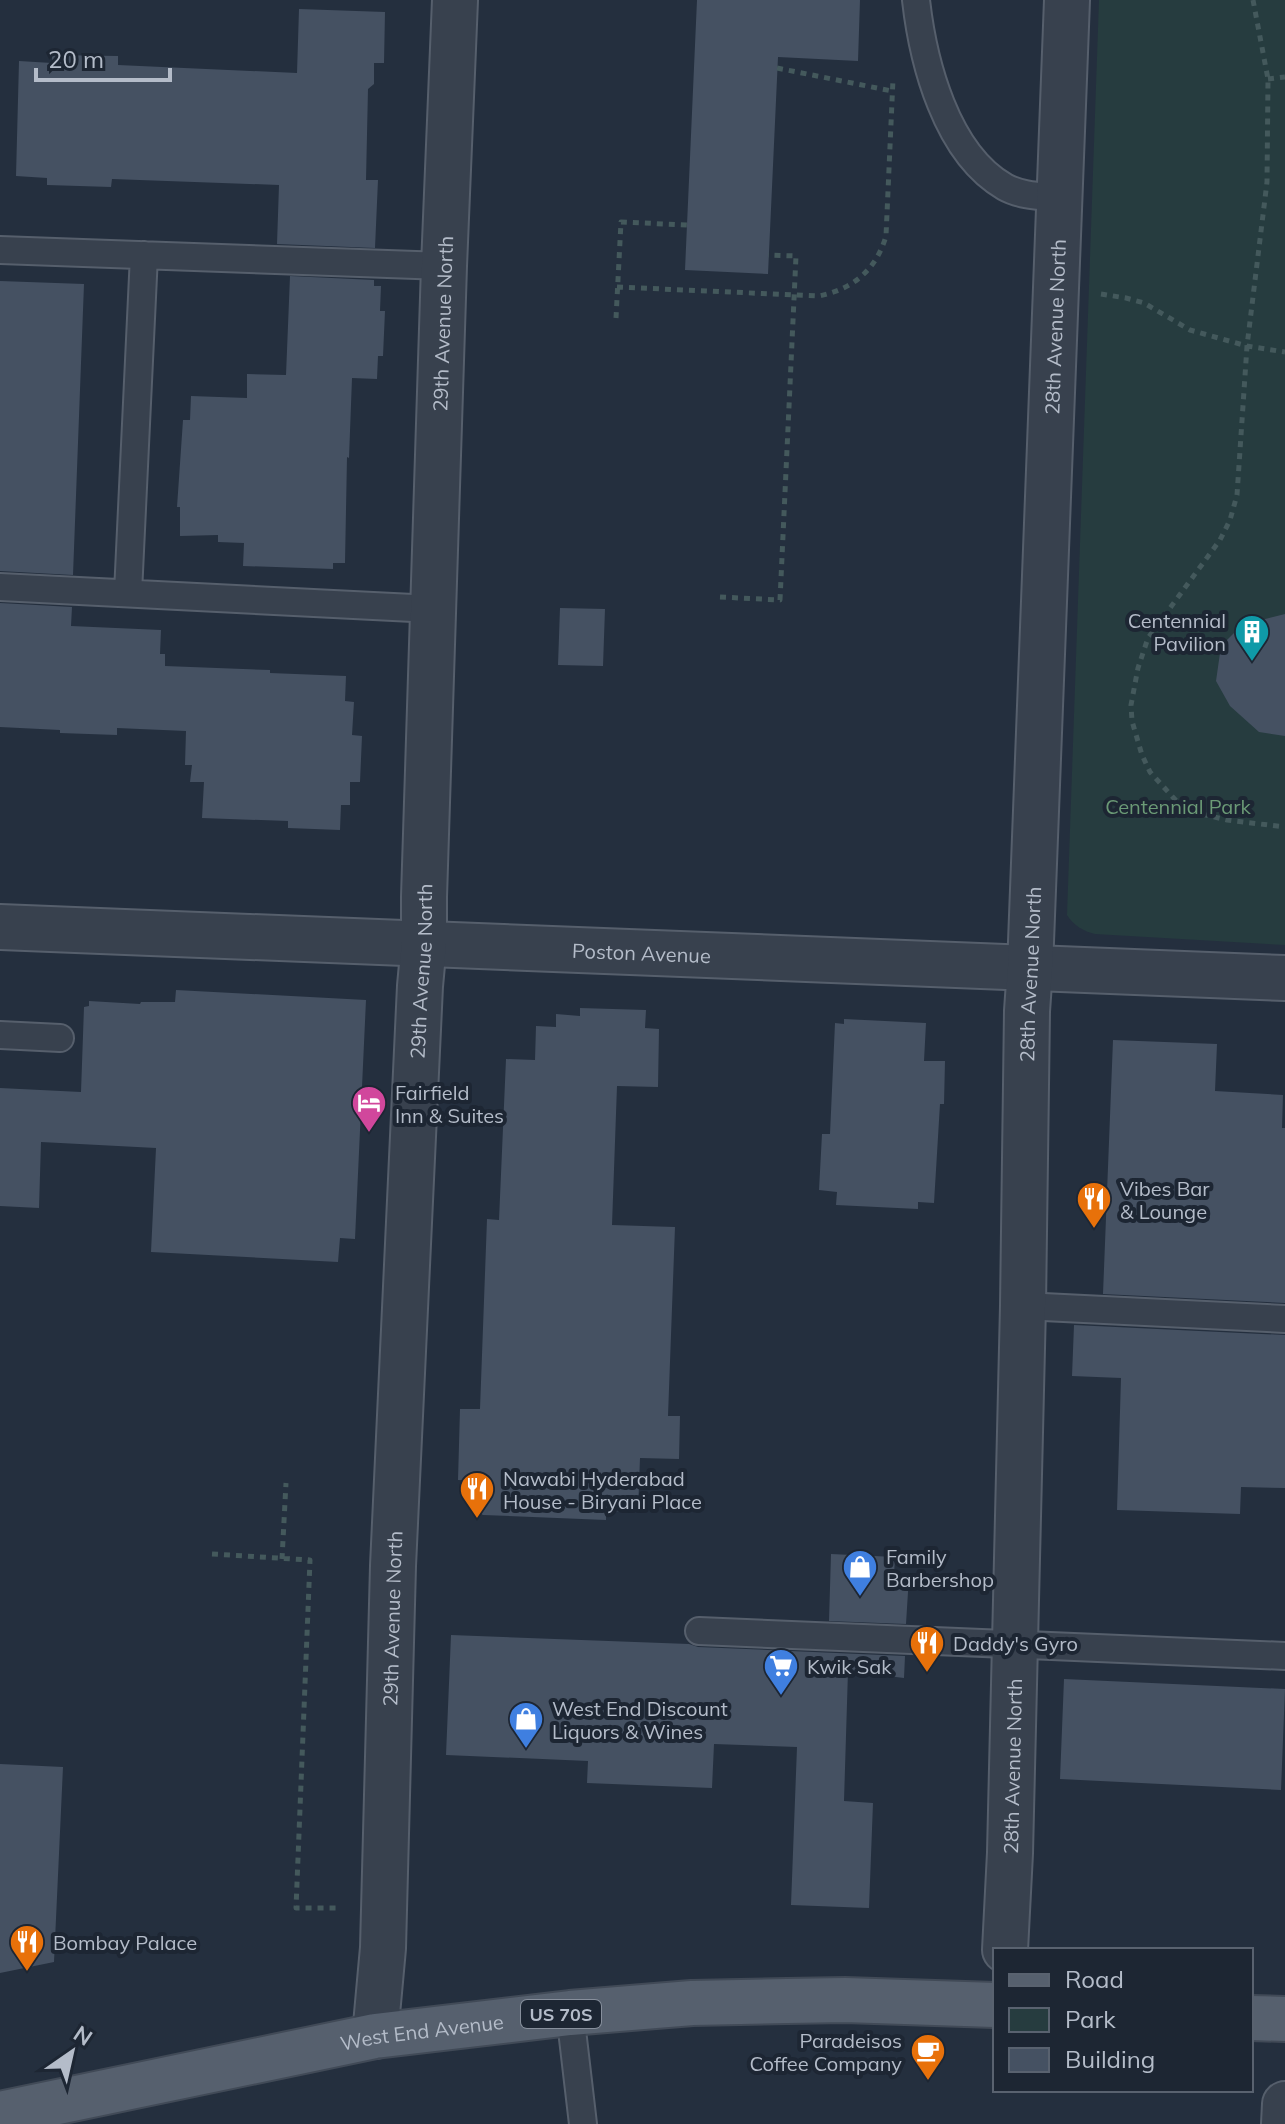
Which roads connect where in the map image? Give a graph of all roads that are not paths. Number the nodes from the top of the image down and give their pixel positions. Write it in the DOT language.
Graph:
graph roads {
  1 [pos="455,0"];
  2 [pos="916,0"];
  3 [pos="1067,0"];
  4 [pos="1060,198"];
  5 [pos="0,250"];
  6 [pos="144,255"];
  7 [pos="444,266"];
  8 [pos="0,587"];
  9 [pos="128,593"];
  10 [pos="433,609"];
  11 [pos="0,927"];
  12 [pos="424,943"];
  13 [pos="1030,968"];
  14 [pos="1285,978"];
  15 [pos="0,1035"];
  16 [pos="60,1038"];
  17 [pos="1023,1306"];
  18 [pos="1285,1319"];
  19 [pos="699,1631"];
  20 [pos="1015,1645"];
  21 [pos="1285,1656"];
  22 [pos="1005,1948"];
  23 [pos="993,2005"];
  24 [pos="570,2013"];
  25 [pos="1253,2018"];
  26 [pos="1285,2019"];
  27 [pos="375,2036"];
  28 [pos="1285,2104"];
  29 [pos="0,2114"];
  30 [pos="583,2124"];
  31 [pos="1284,2124"];
  1 -- 7 [label="street, 29th Avenue North"];
  2 -- 4 [label="lane"];
  3 -- 4 [label="street, 28th Avenue North"];
  4 -- 13 [label="street, 28th Avenue North"];
  5 -- 6 [label="lane"];
  6 -- 7 [label="lane"];
  6 -- 9 [label="lane"];
  7 -- 10 [label="street, 29th Avenue North"];
  8 -- 9 [label="lane"];
  9 -- 10 [label="lane"];
  10 -- 12 [label="street, 29th Avenue North"];
  11 -- 12 [label="street, Poston Avenue"];
  12 -- 13 [label="street, Poston Avenue"];
  12 -- 27 [label="street, 29th Avenue North"];
  13 -- 14 [label="street, Poston Avenue"];
  13 -- 17 [label="street, 28th Avenue North"];
  15 -- 16 [label="lane"];
  17 -- 18 [label="lane"];
  17 -- 20 [label="street, 28th Avenue North"];
  19 -- 20 [label="lane"];
  20 -- 21 [label="lane"];
  20 -- 22 [label="street, 28th Avenue North"];
  23 -- 24 [label="main road, West End Avenue / US 70S"];
  24 -- 27 [label="main road, West End Avenue / US 70S"];
  24 -- 30 [label="lane"];
  25 -- 26 [label="main road"];
  27 -- 29 [label="main road, West End Avenue / US 70S"];
  28 -- 31 [label="street"];
}
